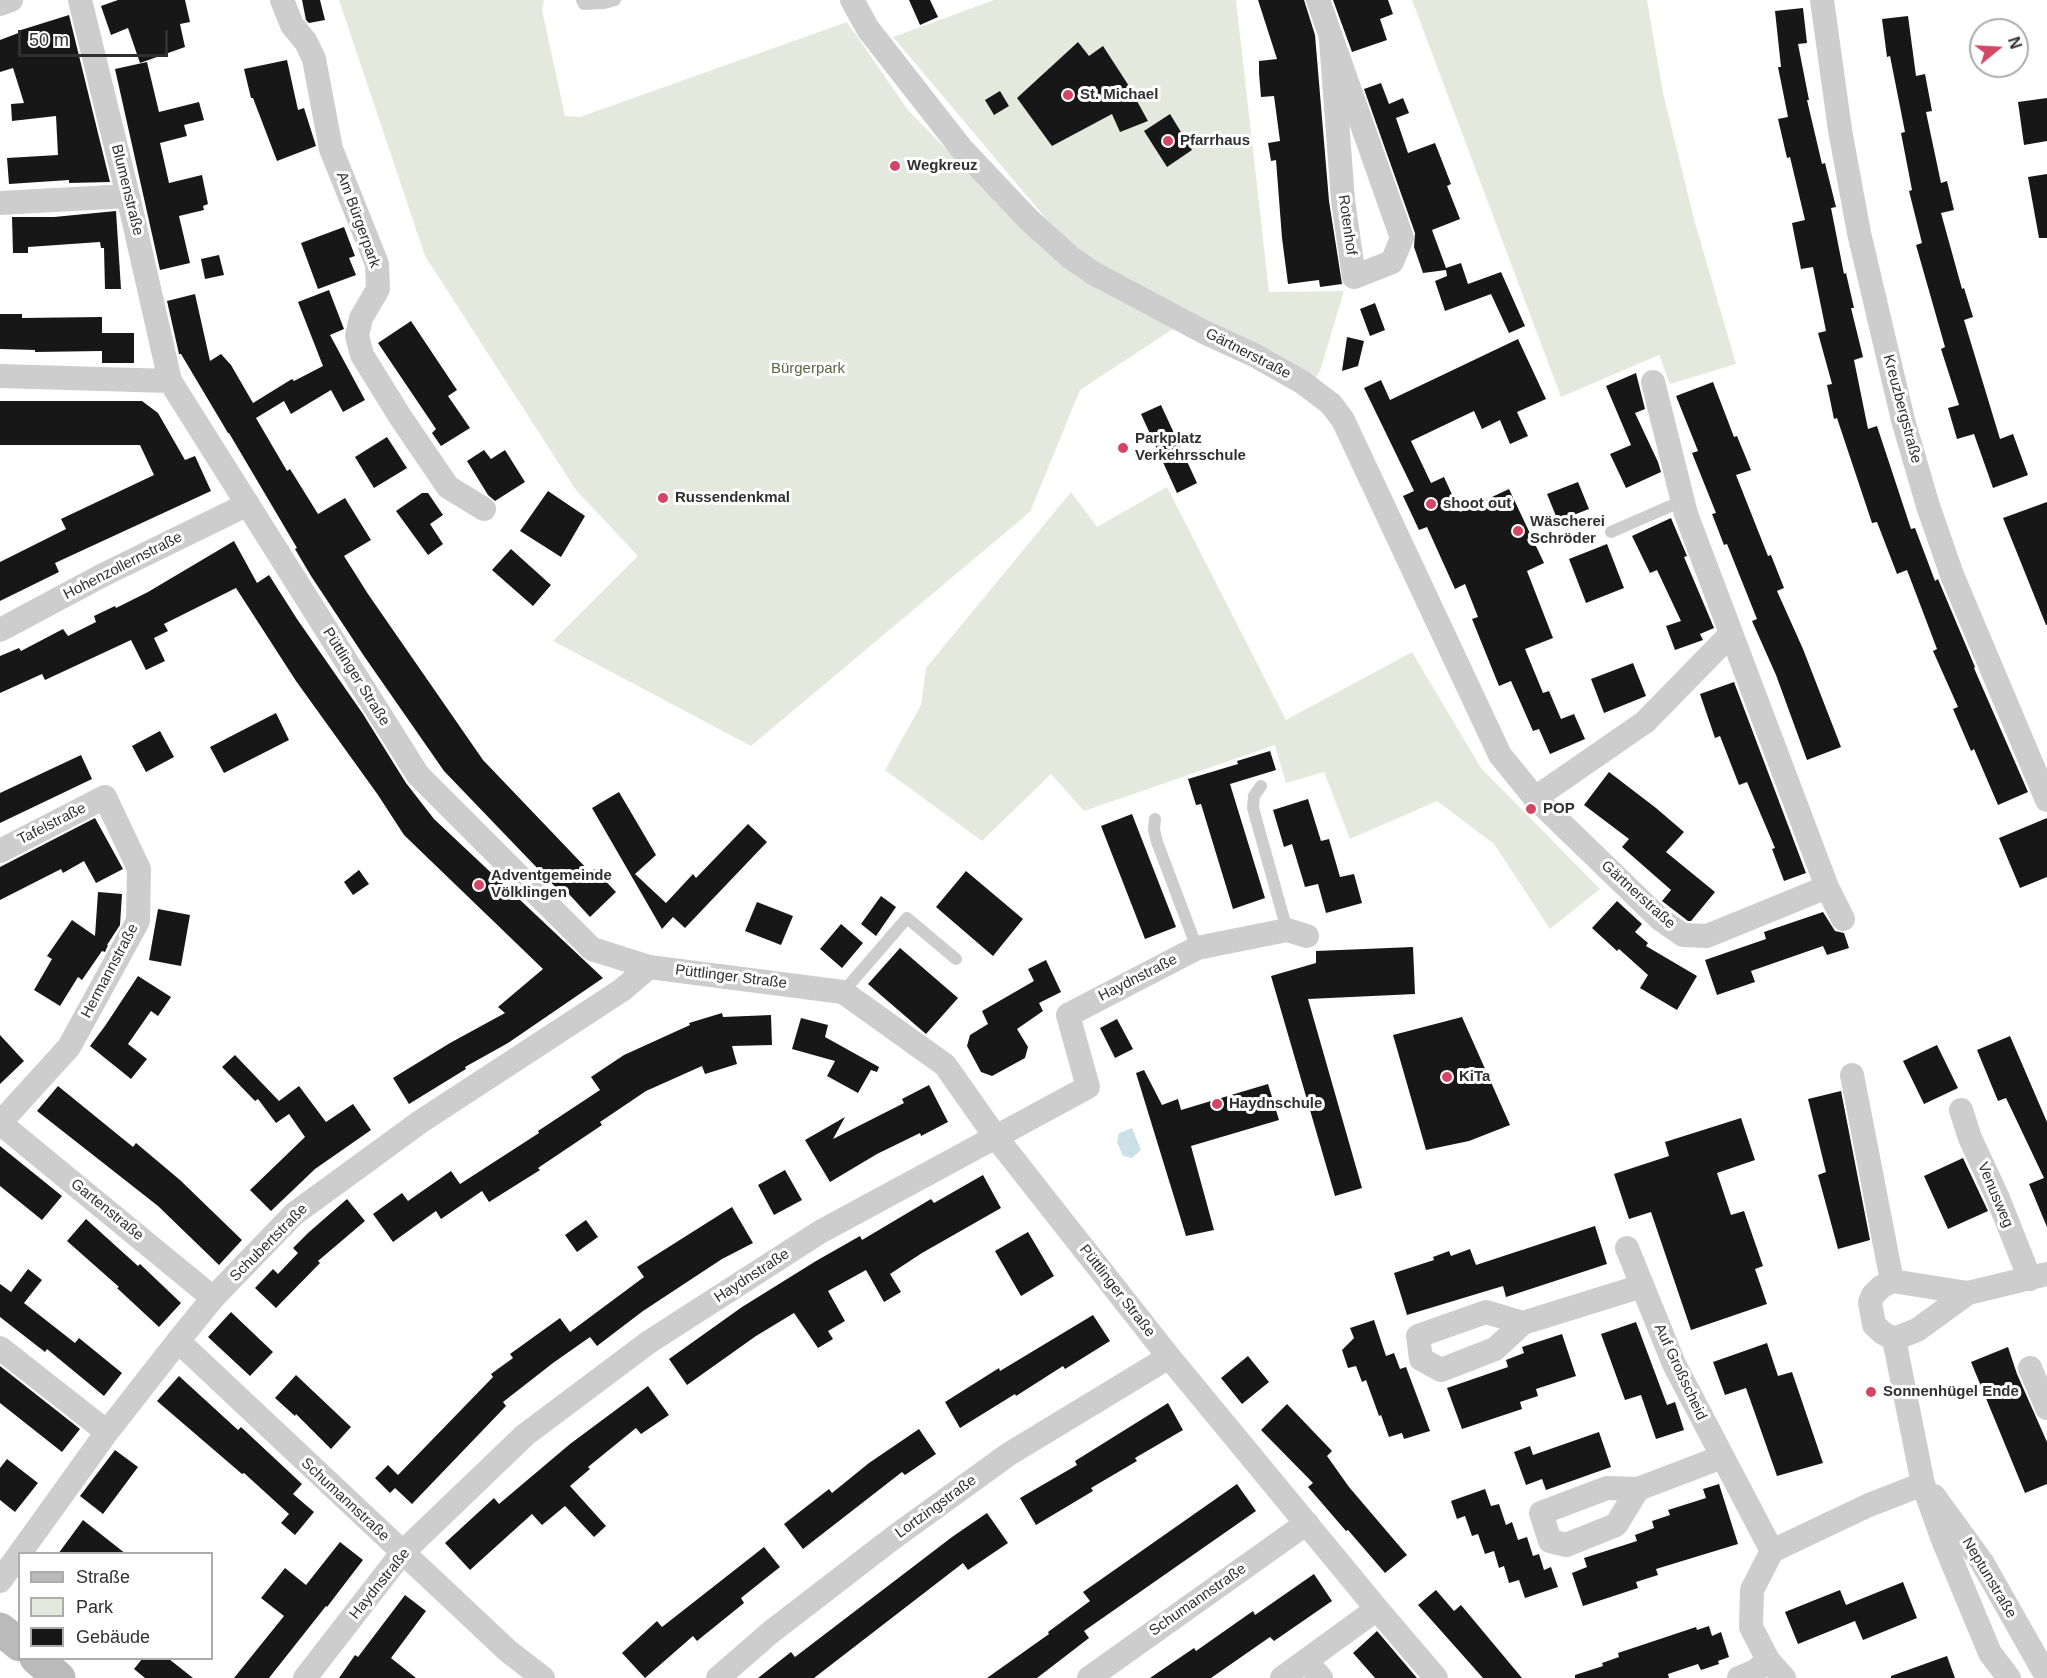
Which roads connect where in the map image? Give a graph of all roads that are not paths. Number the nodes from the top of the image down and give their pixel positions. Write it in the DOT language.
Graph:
graph roads {
  1 [pos="11,0"];
  2 [pos="80,0"];
  3 [pos="282,0"];
  4 [pos="582,0"];
  5 [pos="615,0"];
  6 [pos="852,0"];
  7 [pos="1318,0"];
  8 [pos="1822,0"];
  9 [pos="0,4"];
  10 [pos="1331,40"];
  11 [pos="128,196"];
  12 [pos="0,203"];
  13 [pos="0,376"];
  14 [pos="170,381"];
  15 [pos="1653,382"];
  16 [pos="1682,501"];
  17 [pos="248,504"];
  18 [pos="484,509"];
  19 [pos="1611,532"];
  20 [pos="0,630"];
  21 [pos="1731,634"];
  22 [pos="1261,786"];
  23 [pos="105,797"];
  24 [pos="1535,798"];
  25 [pos="2047,800"];
  26 [pos="1155,819"];
  27 [pos="0,851"];
  28 [pos="1827,886"];
  29 [pos="1843,919"];
  30 [pos="1297,933"];
  31 [pos="1197,948"];
  32 [pos="956,958"];
  33 [pos="649,967"];
  34 [pos="843,992"];
  35 [pos="1852,1075"];
  36 [pos="1961,1110"];
  37 [pos="0,1123"];
  38 [pos="995,1136"];
  39 [pos="1628,1248"];
  40 [pos="2038,1277"];
  41 [pos="1892,1281"];
  42 [pos="1642,1286"];
  43 [pos="1968,1293"];
  44 [pos="213,1298"];
  45 [pos="1523,1323"];
  46 [pos="1894,1339"];
  47 [pos="178,1341"];
  48 [pos="0,1348"];
  49 [pos="1169,1357"];
  50 [pos="2030,1368"];
  51 [pos="2046,1405"];
  52 [pos="107,1432"];
  53 [pos="1722,1457"];
  54 [pos="1923,1484"];
  55 [pos="1638,1490"];
  56 [pos="1307,1523"];
  57 [pos="1772,1551"];
  58 [pos="21,1552"];
  59 [pos="402,1553"];
  60 [pos="18,1556"];
  61 [pos="0,1581"];
  62 [pos="1377,1610"];
  63 [pos="0,1629"];
  64 [pos="18,1643"];
  65 [pos="37,1660"];
  66 [pos="1768,1660"];
  67 [pos="1314,1669"];
  68 [pos="2047,1677"];
  69 [pos="59,1678"];
  70 [pos="305,1678"];
  71 [pos="543,1678"];
  72 [pos="718,1678"];
  73 [pos="1089,1678"];
  74 [pos="1282,1678"];
  75 [pos="1436,1678"];
  76 [pos="1739,1678"];
  77 [pos="1784,1678"];
  78 [pos="2009,1678"];
  1 -- 9 [label="street"];
  2 -- 11 [label="street, Blumenstraße"];
  3 -- 18 [label="street, Am Bürgerpark"];
  4 -- 5 [label="lane"];
  6 -- 24 [label="street, Gärtnerstraße"];
  7 -- 10 [label="street, Rotenhof"];
  8 -- 25 [label="street, Kreuzbergstraße"];
  10 -- 10 [label="street, Rotenhof"];
  11 -- 12 [label="street"];
  11 -- 14 [label="street, Blumenstraße"];
  13 -- 14 [label="street"];
  14 -- 17 [label="street, Püttlinger Straße"];
  15 -- 16 [label="street"];
  16 -- 19 [label="lane"];
  16 -- 21 [label="street"];
  17 -- 20 [label="street, Hohenzollernstraße"];
  17 -- 33 [label="street, Püttlinger Straße"];
  21 -- 24 [label="street"];
  21 -- 28 [label="street"];
  22 -- 30 [label="lane, Haydnstraße"];
  23 -- 27 [label="street, Tafelstraße"];
  23 -- 37 [label="street, Hermannstraße"];
  24 -- 28 [label="street, Gärtnerstraße"];
  26 -- 31 [label="lane"];
  28 -- 29 [label="street"];
  30 -- 31 [label="street, Haydnstraße"];
  31 -- 38 [label="street, Haydnstraße"];
  32 -- 34 [label="lane"];
  33 -- 34 [label="street, Püttlinger Straße"];
  33 -- 44 [label="street, Schubertstraße"];
  34 -- 38 [label="street, Püttlinger Straße"];
  35 -- 41 [label="street"];
  36 -- 40 [label="street, Venusweg"];
  37 -- 44 [label="street, Gartenstraße"];
  38 -- 49 [label="street, Püttlinger Straße"];
  38 -- 59 [label="street, Haydnstraße"];
  39 -- 42 [label="street, Auf Großscheid"];
  40 -- 43 [label="street"];
  41 -- 43 [label="street"];
  41 -- 46 [label="street"];
  42 -- 45 [label="street"];
  42 -- 53 [label="street, Auf Großscheid"];
  43 -- 46 [label="street"];
  44 -- 47 [label="street, Schubertstraße"];
  46 -- 54 [label="street, Neptunstraße"];
  47 -- 52 [label="street, Schubertstraße"];
  47 -- 59 [label="street, Schumannstraße"];
  48 -- 52 [label="street"];
  49 -- 56 [label="street, Püttlinger Straße"];
  49 -- 72 [label="street, Lortzingstraße"];
  50 -- 51 [label="street"];
  52 -- 58 [label="street, Schubertstraße"];
  53 -- 55 [label="street"];
  53 -- 57 [label="street, Auf Großscheid"];
  54 -- 57 [label="street"];
  54 -- 68 [label="street, Neptunstraße"];
  54 -- 78 [label="street, Neptunstraße"];
  56 -- 62 [label="street, Püttlinger Straße"];
  56 -- 73 [label="street, Schumannstraße"];
  57 -- 66 [label="street"];
  59 -- 70 [label="street, Haydnstraße"];
  59 -- 71 [label="street, Schumannstraße"];
  60 -- 61 [label="street, Schubertstraße"];
  62 -- 67 [label="street"];
  62 -- 75 [label="street, Püttlinger Straße"];
  63 -- 64 [label="main road"];
  65 -- 69 [label="main road"];
  66 -- 76 [label="street"];
  66 -- 77 [label="street"];
  67 -- 74 [label="street"];
}
